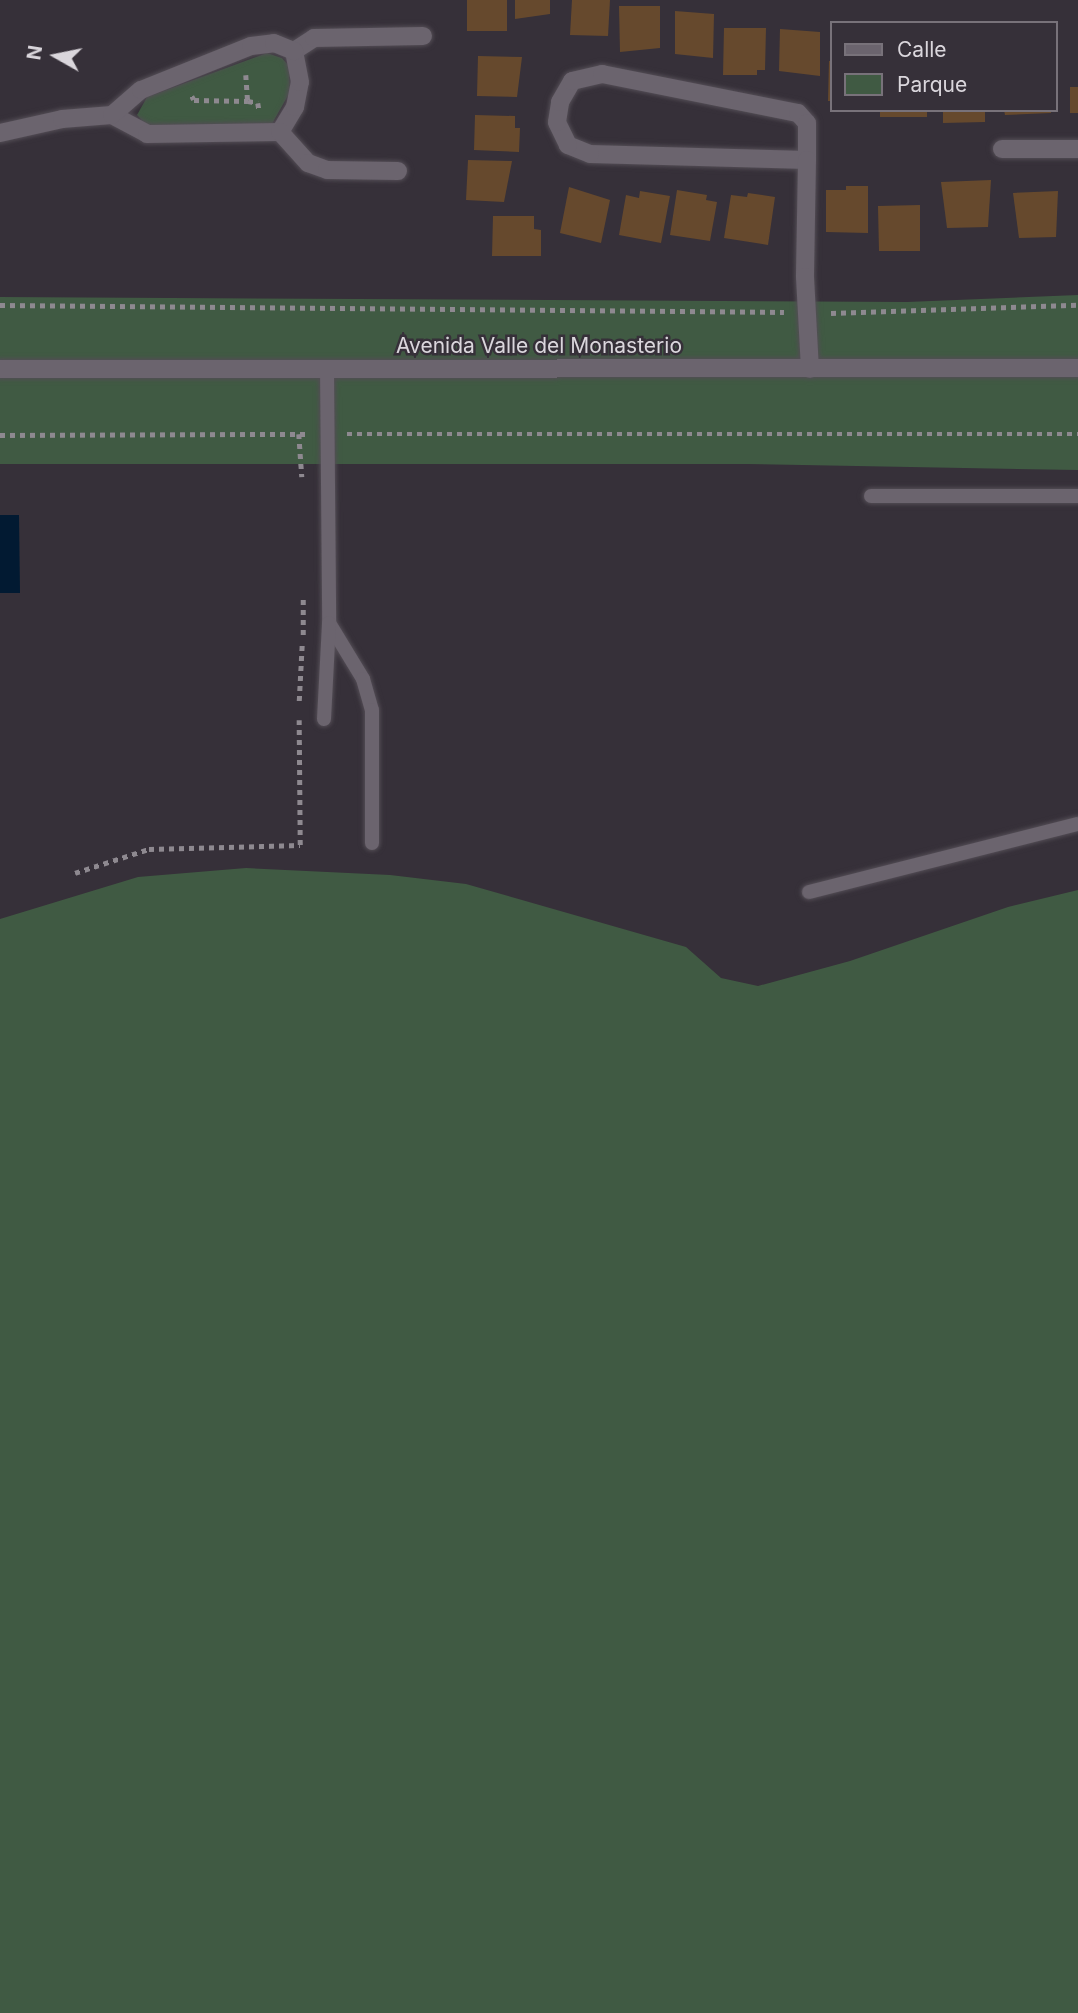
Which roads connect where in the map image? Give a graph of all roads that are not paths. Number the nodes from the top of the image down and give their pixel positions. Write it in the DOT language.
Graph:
graph roads {
  1 [pos="423,36"];
  2 [pos="294,51"];
  3 [pos="112,115"];
  4 [pos="0,133"];
  5 [pos="272,134"];
  6 [pos="1002,149"];
  7 [pos="1078,149"];
  8 [pos="807,160"];
  9 [pos="398,171"];
  10 [pos="1078,368"];
  11 [pos="0,369"];
  12 [pos="327,369"];
  13 [pos="810,369"];
  14 [pos="871,496"];
  15 [pos="1078,496"];
  16 [pos="329,623"];
  17 [pos="324,719"];
  18 [pos="1078,824"];
  19 [pos="372,843"];
  20 [pos="809,892"];
  1 -- 2 [label="street"];
  2 -- 3 [label="street"];
  2 -- 5 [label="street"];
  3 -- 4 [label="street"];
  3 -- 5 [label="street"];
  5 -- 9 [label="street"];
  6 -- 7 [label="street"];
  8 -- 8 [label="street"];
  8 -- 13 [label="street"];
  10 -- 13 [label="street, Avenida Valle del Monasterio"];
  11 -- 12 [label="street, Avenida Valle del Monasterio"];
  12 -- 13 [label="street, Avenida Valle del Monasterio"];
  12 -- 16 [label="lane"];
  14 -- 15 [label="lane"];
  16 -- 17 [label="lane"];
  16 -- 19 [label="lane"];
  18 -- 20 [label="lane"];
}
